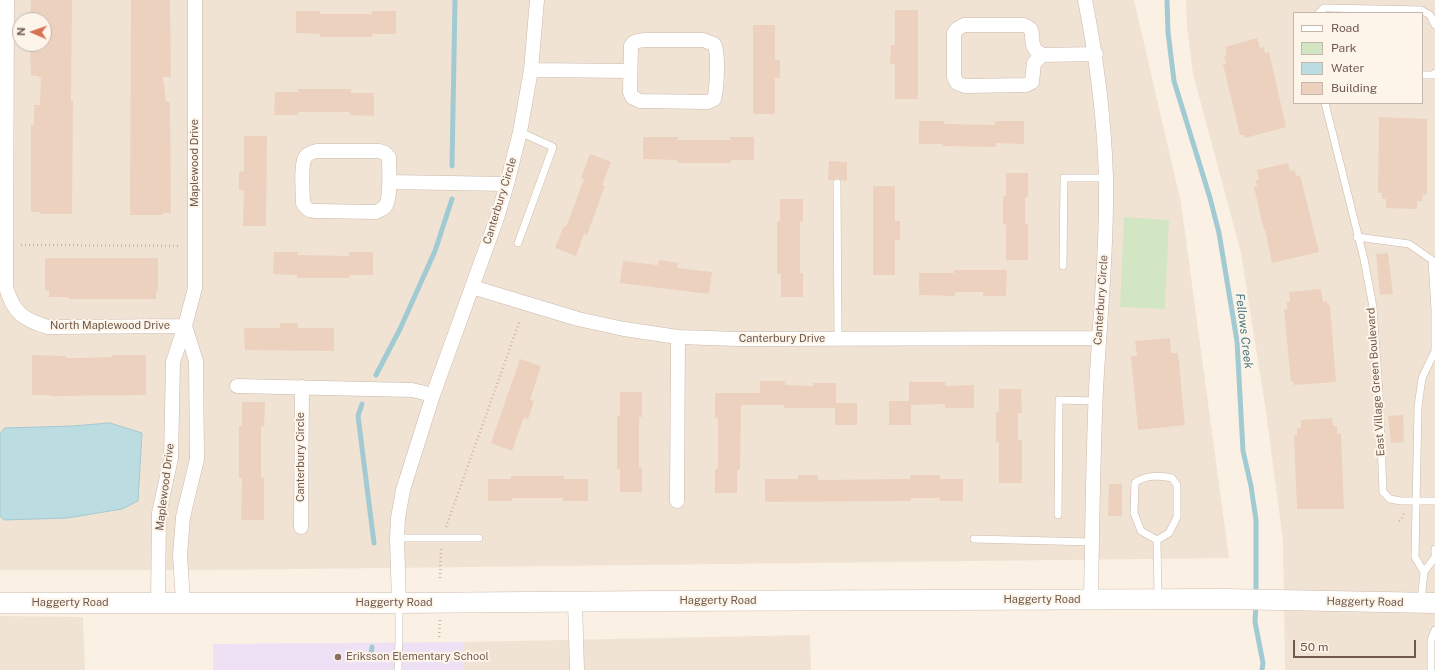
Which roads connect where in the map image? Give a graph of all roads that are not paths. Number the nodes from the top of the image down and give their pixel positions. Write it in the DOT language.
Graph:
graph roads {
  1 [pos="7,0"];
  2 [pos="195,0"];
  3 [pos="536,0"];
  4 [pos="1085,0"];
  5 [pos="1320,12"];
  6 [pos="1435,25"];
  7 [pos="1096,54"];
  8 [pos="1042,55"];
  9 [pos="531,70"];
  10 [pos="630,71"];
  11 [pos="1435,72"];
  12 [pos="1423,75"];
  13 [pos="1325,104"];
  14 [pos="520,132"];
  15 [pos="1106,178"];
  16 [pos="390,182"];
  17 [pos="507,184"];
  18 [pos="838,184"];
  19 [pos="1358,237"];
  20 [pos="518,243"];
  21 [pos="1063,266"];
  22 [pos="472,287"];
  23 [pos="185,326"];
  24 [pos="678,337"];
  25 [pos="1099,338"];
  26 [pos="838,339"];
  27 [pos="1434,354"];
  28 [pos="237,386"];
  29 [pos="302,387"];
  30 [pos="433,395"];
  31 [pos="1096,401"];
  32 [pos="677,501"];
  33 [pos="1416,501"];
  34 [pos="1435,501"];
  35 [pos="1058,515"];
  36 [pos="301,527"];
  37 [pos="397,538"];
  38 [pos="480,538"];
  39 [pos="974,539"];
  40 [pos="1157,540"];
  41 [pos="1092,542"];
  42 [pos="1435,549"];
  43 [pos="1424,572"];
  44 [pos="1091,600"];
  45 [pos="1158,600"];
  46 [pos="183,602"];
  47 [pos="575,602"];
  48 [pos="0,603"];
  49 [pos="158,603"];
  50 [pos="398,603"];
  51 [pos="1428,603"];
  52 [pos="1435,630"];
  53 [pos="398,670"];
  54 [pos="577,670"];
  55 [pos="1431,670"];
  1 -- 23 [label="street, North Maplewood Drive"];
  2 -- 23 [label="street, Maplewood Drive"];
  3 -- 9 [label="street, Canterbury Circle"];
  4 -- 7 [label="street, Canterbury Circle"];
  5 -- 6 [label="lane"];
  7 -- 8 [label="street"];
  7 -- 15 [label="street, Canterbury Circle"];
  8 -- 8 [label="street"];
  9 -- 10 [label="street"];
  9 -- 14 [label="street, Canterbury Circle"];
  10 -- 10 [label="street"];
  11 -- 12 [label="lane"];
  13 -- 19 [label="lane, East Village Green Boulevard"];
  14 -- 17 [label="street, Canterbury Circle"];
  14 -- 20 [label="lane"];
  15 -- 21 [label="lane"];
  15 -- 25 [label="street, Canterbury Circle"];
  16 -- 16 [label="street"];
  16 -- 17 [label="street"];
  17 -- 22 [label="street, Canterbury Circle"];
  18 -- 26 [label="lane"];
  19 -- 27 [label="lane"];
  19 -- 33 [label="lane, East Village Green Boulevard"];
  22 -- 24 [label="street, Canterbury Drive"];
  22 -- 30 [label="street, Canterbury Circle"];
  23 -- 46 [label="street, Maplewood Drive"];
  23 -- 49 [label="street, Maplewood Drive"];
  24 -- 26 [label="street, Canterbury Drive"];
  24 -- 32 [label="street"];
  25 -- 26 [label="street, Canterbury Drive"];
  25 -- 31 [label="street, Canterbury Circle"];
  27 -- 33 [label="lane"];
  28 -- 29 [label="street"];
  29 -- 30 [label="street"];
  29 -- 36 [label="street, Canterbury Circle"];
  30 -- 37 [label="street, Canterbury Circle"];
  31 -- 35 [label="lane"];
  31 -- 41 [label="street, Canterbury Circle"];
  33 -- 34 [label="lane, East Village Green Boulevard"];
  33 -- 43 [label="lane"];
  37 -- 38 [label="lane"];
  37 -- 50 [label="street, Canterbury Circle"];
  39 -- 41 [label="lane"];
  40 -- 40 [label="lane"];
  40 -- 45 [label="lane"];
  41 -- 44 [label="street, Canterbury Circle"];
  42 -- 43 [label="lane"];
  43 -- 51 [label="lane"];
  44 -- 45 [label="main road, Haggerty Road"];
  44 -- 47 [label="main road, Haggerty Road"];
  45 -- 51 [label="main road, Haggerty Road"];
  46 -- 49 [label="main road, Haggerty Road"];
  46 -- 50 [label="main road, Haggerty Road"];
  47 -- 50 [label="main road, Haggerty Road"];
  47 -- 54 [label="street"];
  48 -- 49 [label="main road, Haggerty Road"];
  50 -- 53 [label="lane"];
  52 -- 55 [label="lane"];
}
